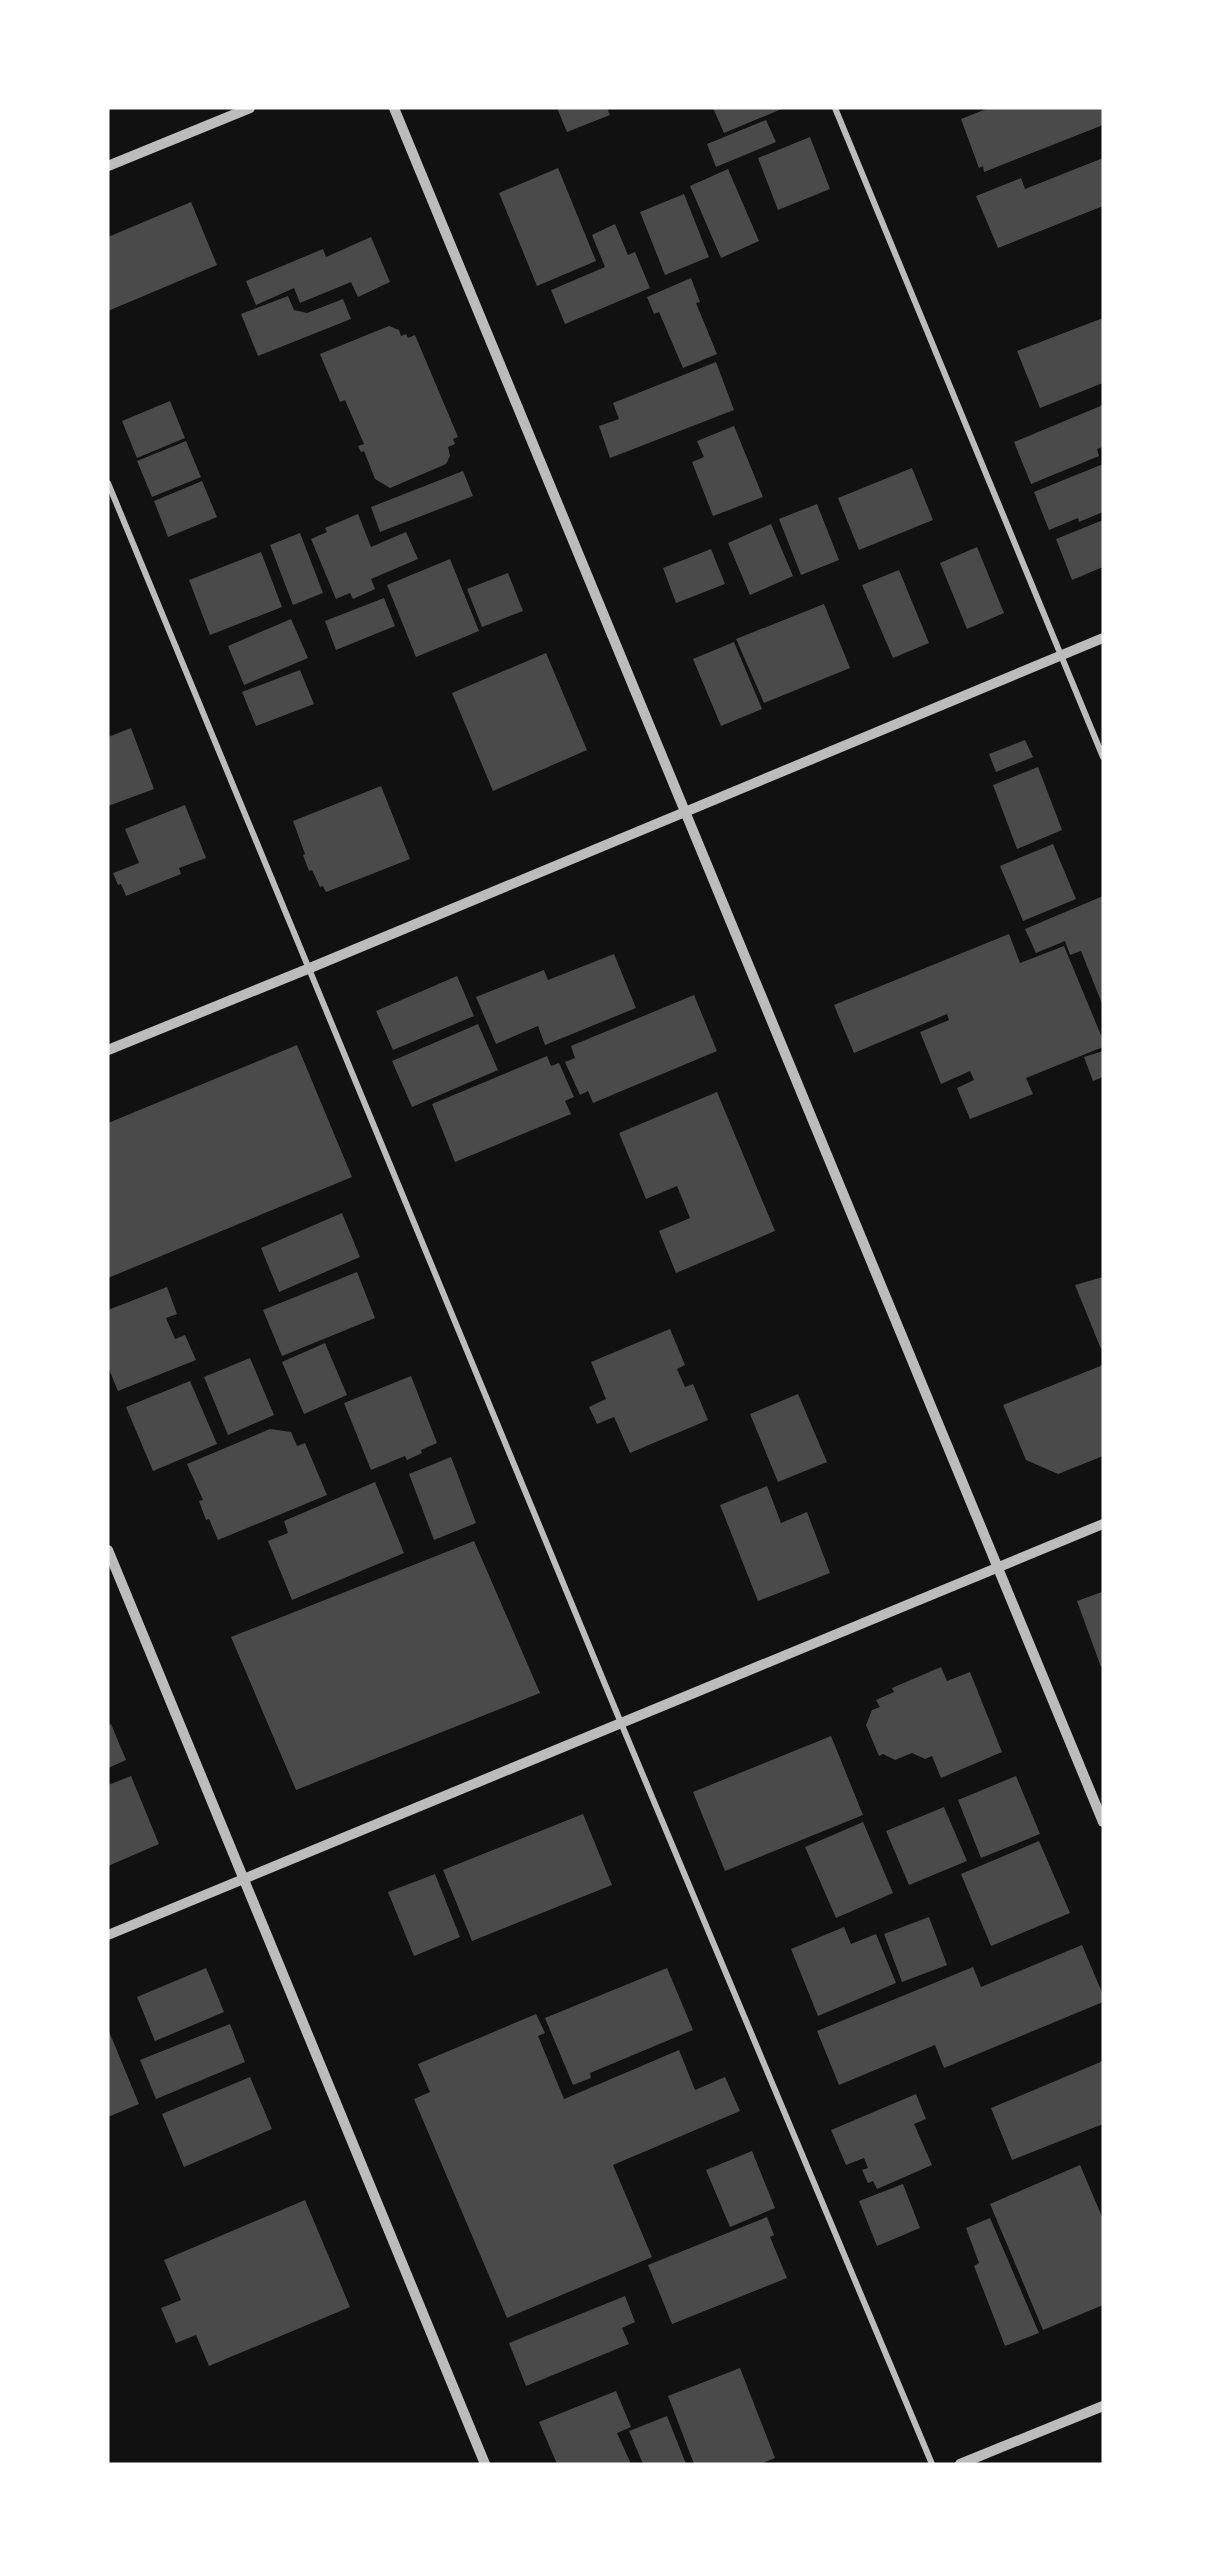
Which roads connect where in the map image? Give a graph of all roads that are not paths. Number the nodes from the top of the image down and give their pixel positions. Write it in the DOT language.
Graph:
graph roads {
  1 [pos="250,108"];
  2 [pos="394,108"];
  3 [pos="835,108"];
  4 [pos="108,166"];
  5 [pos="108,483"];
  6 [pos="1103,638"];
  7 [pos="1061,655"];
  8 [pos="1103,757"];
  9 [pos="685,812"];
  10 [pos="310,968"];
  11 [pos="108,1050"];
  12 [pos="1103,1524"];
  13 [pos="108,1550"];
  14 [pos="997,1568"];
  15 [pos="621,1723"];
  16 [pos="1103,1822"];
  17 [pos="244,1878"];
  18 [pos="108,1935"];
  19 [pos="1103,2406"];
  20 [pos="485,2464"];
  21 [pos="932,2464"];
  22 [pos="960,2464"];
  1 -- 4 [label="street"];
  2 -- 9 [label="street"];
  3 -- 7 [label="street"];
  5 -- 10 [label="street"];
  6 -- 7 [label="street"];
  7 -- 8 [label="street"];
  7 -- 9 [label="street"];
  9 -- 10 [label="street"];
  9 -- 14 [label="street"];
  10 -- 11 [label="street"];
  10 -- 15 [label="street"];
  12 -- 14 [label="street"];
  13 -- 17 [label="street"];
  14 -- 15 [label="street"];
  14 -- 16 [label="street"];
  15 -- 17 [label="street"];
  15 -- 21 [label="street"];
  17 -- 18 [label="street"];
  17 -- 20 [label="street"];
  19 -- 22 [label="street"];
}
